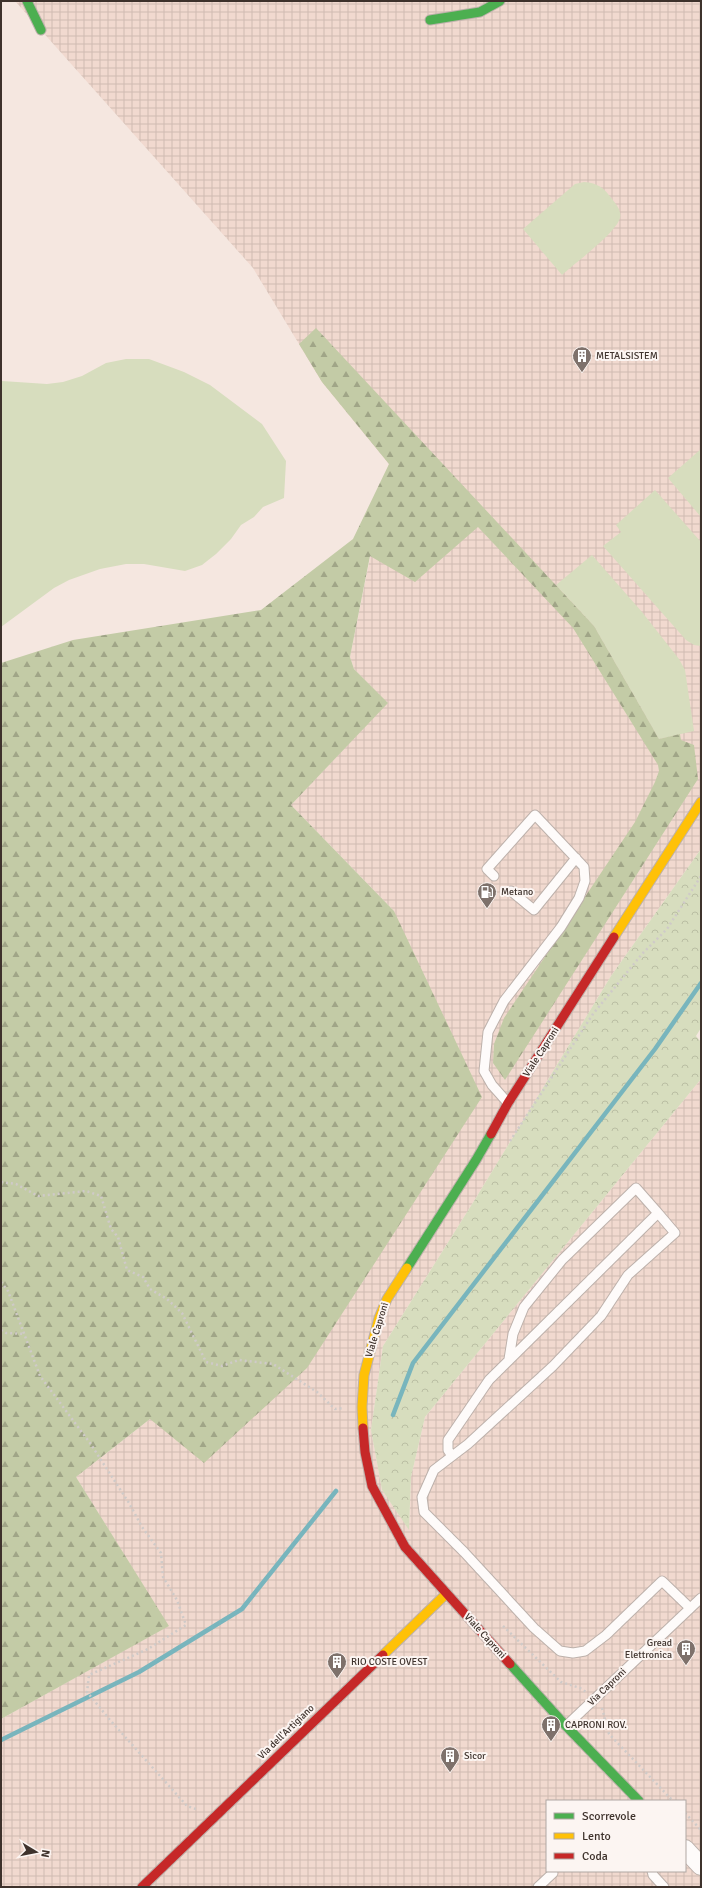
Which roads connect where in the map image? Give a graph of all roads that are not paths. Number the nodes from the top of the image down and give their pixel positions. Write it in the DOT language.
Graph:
graph roads {
  1 [pos="27,1"];
  2 [pos="500,1"];
  3 [pos="430,20"];
  4 [pos="41,30"];
  5 [pos="701,802"];
  6 [pos="576,858"];
  7 [pos="494,876"];
  8 [pos="511,891"];
  9 [pos="508,1103"];
  10 [pos="658,1213"];
  11 [pos="509,1359"];
  12 [pos="452,1456"];
  13 [pos="446,1594"];
  14 [pos="701,1598"];
  15 [pos="690,1608"];
  16 [pos="566,1726"];
  17 [pos="638,1800"];
  18 [pos="686,1850"];
  19 [pos="701,1866"];
  20 [pos="652,1872"];
  21 [pos="553,1873"];
  22 [pos="142,1887"];
  23 [pos="538,1887"];
  24 [pos="664,1887"];
  1 -- 4 [label="street"];
  2 -- 3 [label="street"];
  5 -- 9 [label="street, Viale Caproni"];
  6 -- 7 [label="lane"];
  6 -- 8 [label="lane"];
  6 -- 9 [label="lane"];
  9 -- 13 [label="street, Viale Caproni"];
  10 -- 11 [label="lane"];
  10 -- 11 [label="lane"];
  10 -- 12 [label="lane"];
  11 -- 12 [label="lane"];
  12 -- 15 [label="lane"];
  13 -- 16 [label="street, Viale Caproni"];
  13 -- 22 [label="street, Via dell'Artigiano"];
  14 -- 15 [label="lane, Via Caproni"];
  15 -- 16 [label="lane, Via Caproni"];
  16 -- 17 [label="street, Viale Caproni"];
  18 -- 19 [label="street"];
  20 -- 24 [label="lane"];
  21 -- 23 [label="lane"];
}
